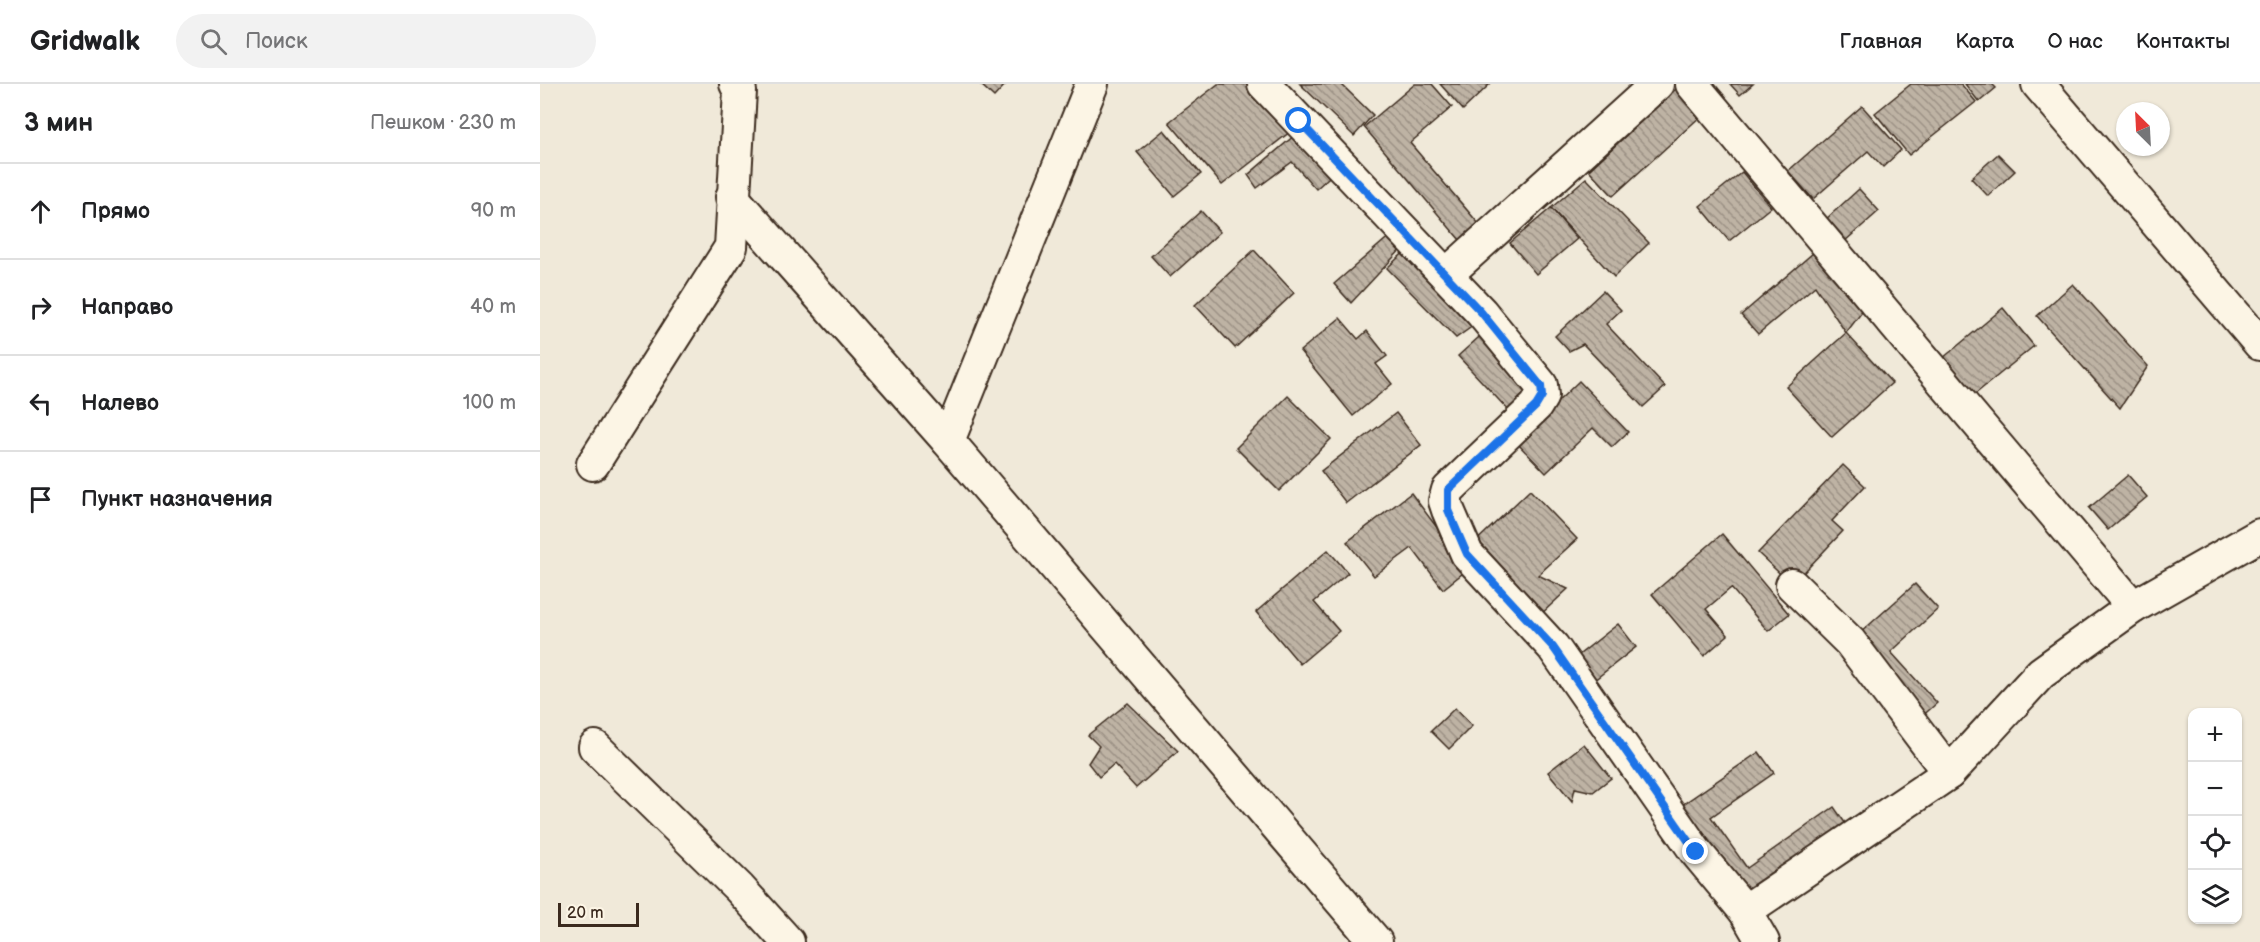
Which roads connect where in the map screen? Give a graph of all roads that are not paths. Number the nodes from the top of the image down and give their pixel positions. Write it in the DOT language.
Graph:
graph roads {
  1 [pos="736,84"];
  2 [pos="1092,84"];
  3 [pos="1264,84"];
  4 [pos="1658,84"];
  5 [pos="1692,84"];
  6 [pos="2038,84"];
  7 [pos="732,197"];
  8 [pos="1446,275"];
  9 [pos="2260,344"];
  10 [pos="948,441"];
  11 [pos="593,464"];
  12 [pos="2260,535"];
  13 [pos="1792,585"];
  14 [pos="2133,607"];
  15 [pos="595,747"];
  16 [pos="1948,773"];
  17 [pos="1745,911"];
  18 [pos="788,942"];
  19 [pos="1377,942"];
  20 [pos="1763,942"];
  1 -- 7 [label="street"];
  2 -- 10 [label="street"];
  3 -- 8 [label="street"];
  4 -- 8 [label="street"];
  5 -- 14 [label="street"];
  6 -- 9 [label="street"];
  7 -- 10 [label="street"];
  7 -- 11 [label="street"];
  8 -- 17 [label="street"];
  10 -- 19 [label="street"];
  12 -- 14 [label="street"];
  13 -- 16 [label="street"];
  14 -- 16 [label="street"];
  15 -- 18 [label="street"];
  16 -- 17 [label="street"];
  17 -- 20 [label="street"];
}
